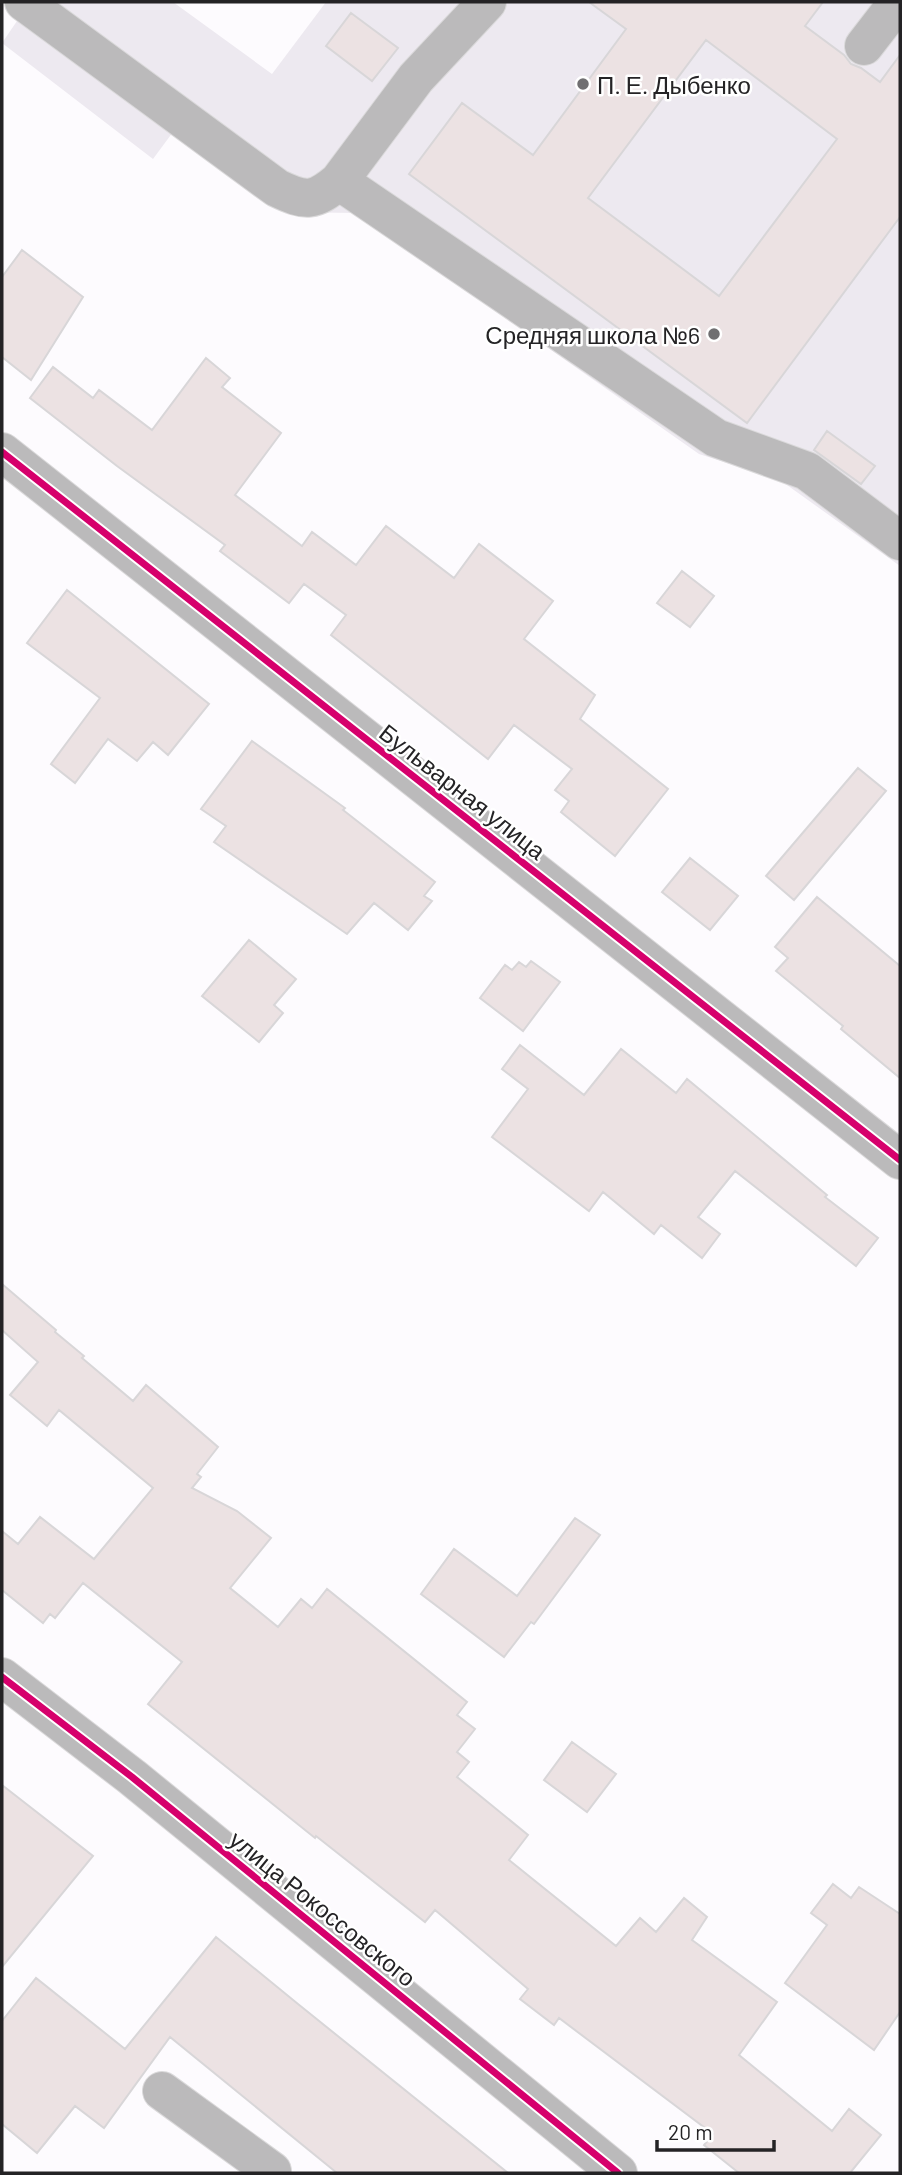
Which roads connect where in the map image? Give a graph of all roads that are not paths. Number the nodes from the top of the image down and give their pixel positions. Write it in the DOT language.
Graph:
graph roads {
  1 [pos="24,2"];
  2 [pos="487,2"];
  3 [pos="898,2"];
  4 [pos="864,46"];
  5 [pos="339,181"];
  6 [pos="2,452"];
  7 [pos="900,541"];
  8 [pos="900,1160"];
  9 [pos="2,1677"];
  10 [pos="162,2091"];
  11 [pos="272,2173"];
  12 [pos="618,2173"];
  1 -- 5 [label="street"];
  2 -- 5 [label="street"];
  3 -- 4 [label="street"];
  5 -- 7 [label="street"];
  6 -- 8 [label="street, Бульварная улица"];
  9 -- 12 [label="street, улица Рокоссовского"];
  10 -- 11 [label="street"];
}
